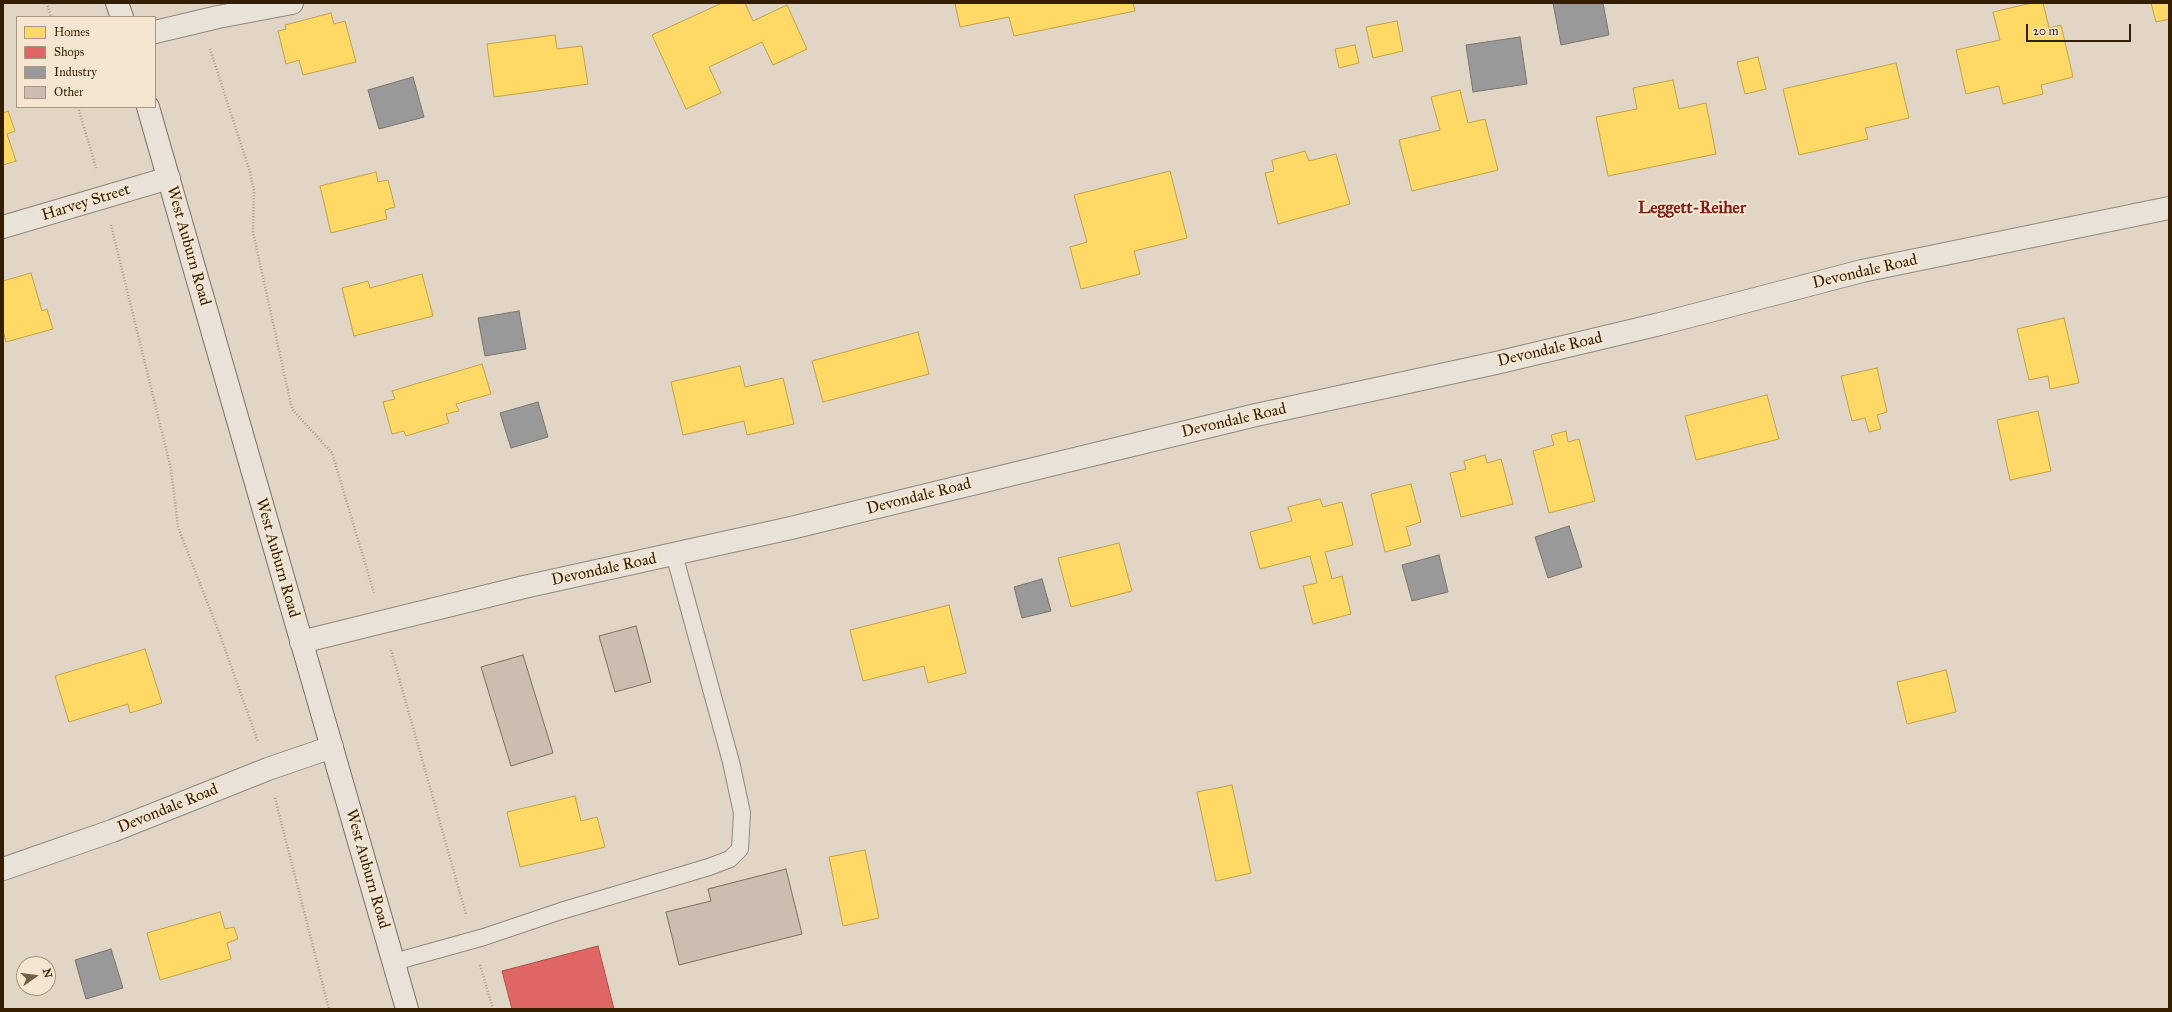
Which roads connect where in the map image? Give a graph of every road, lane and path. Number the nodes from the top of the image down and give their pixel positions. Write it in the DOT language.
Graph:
graph roads {
  1 [pos="47,3"];
  2 [pos="117,3"];
  3 [pos="292,3"];
  4 [pos="51,16"];
  5 [pos="122,16"];
  6 [pos="156,32"];
  7 [pos="208,44"];
  8 [pos="78,108"];
  9 [pos="148,108"];
  10 [pos="169,178"];
  11 [pos="104,196"];
  12 [pos="2169,208"];
  13 [pos="3,227"];
  14 [pos="674,554"];
  15 [pos="383,622"];
  16 [pos="301,642"];
  17 [pos="332,747"];
  18 [pos="268,769"];
  19 [pos="3,869"];
  20 [pos="473,940"];
  21 [pos="394,962"];
  22 [pos="329,1009"];
  23 [pos="407,1009"];
  24 [pos="493,1009"];
  1 -- 4 [label="path"];
  2 -- 5 [label="street"];
  3 -- 6 [label="street"];
  7 -- 15 [label="path"];
  8 -- 11 [label="path"];
  9 -- 10 [label="street, West Auburn Road"];
  10 -- 11 [label="street, Harvey Street"];
  10 -- 16 [label="street, West Auburn Road"];
  11 -- 13 [label="street, Harvey Street"];
  11 -- 18 [label="path"];
  12 -- 14 [label="street, Devondale Road"];
  14 -- 15 [label="street, Devondale Road"];
  14 -- 20 [label="lane"];
  15 -- 16 [label="street, Devondale Road"];
  15 -- 20 [label="path"];
  16 -- 17 [label="street, West Auburn Road"];
  17 -- 18 [label="street, Devondale Road"];
  17 -- 21 [label="street, West Auburn Road"];
  18 -- 19 [label="street, Devondale Road"];
  18 -- 22 [label="path"];
  20 -- 21 [label="lane"];
  20 -- 24 [label="path"];
  21 -- 23 [label="street, West Auburn Road"];
}
